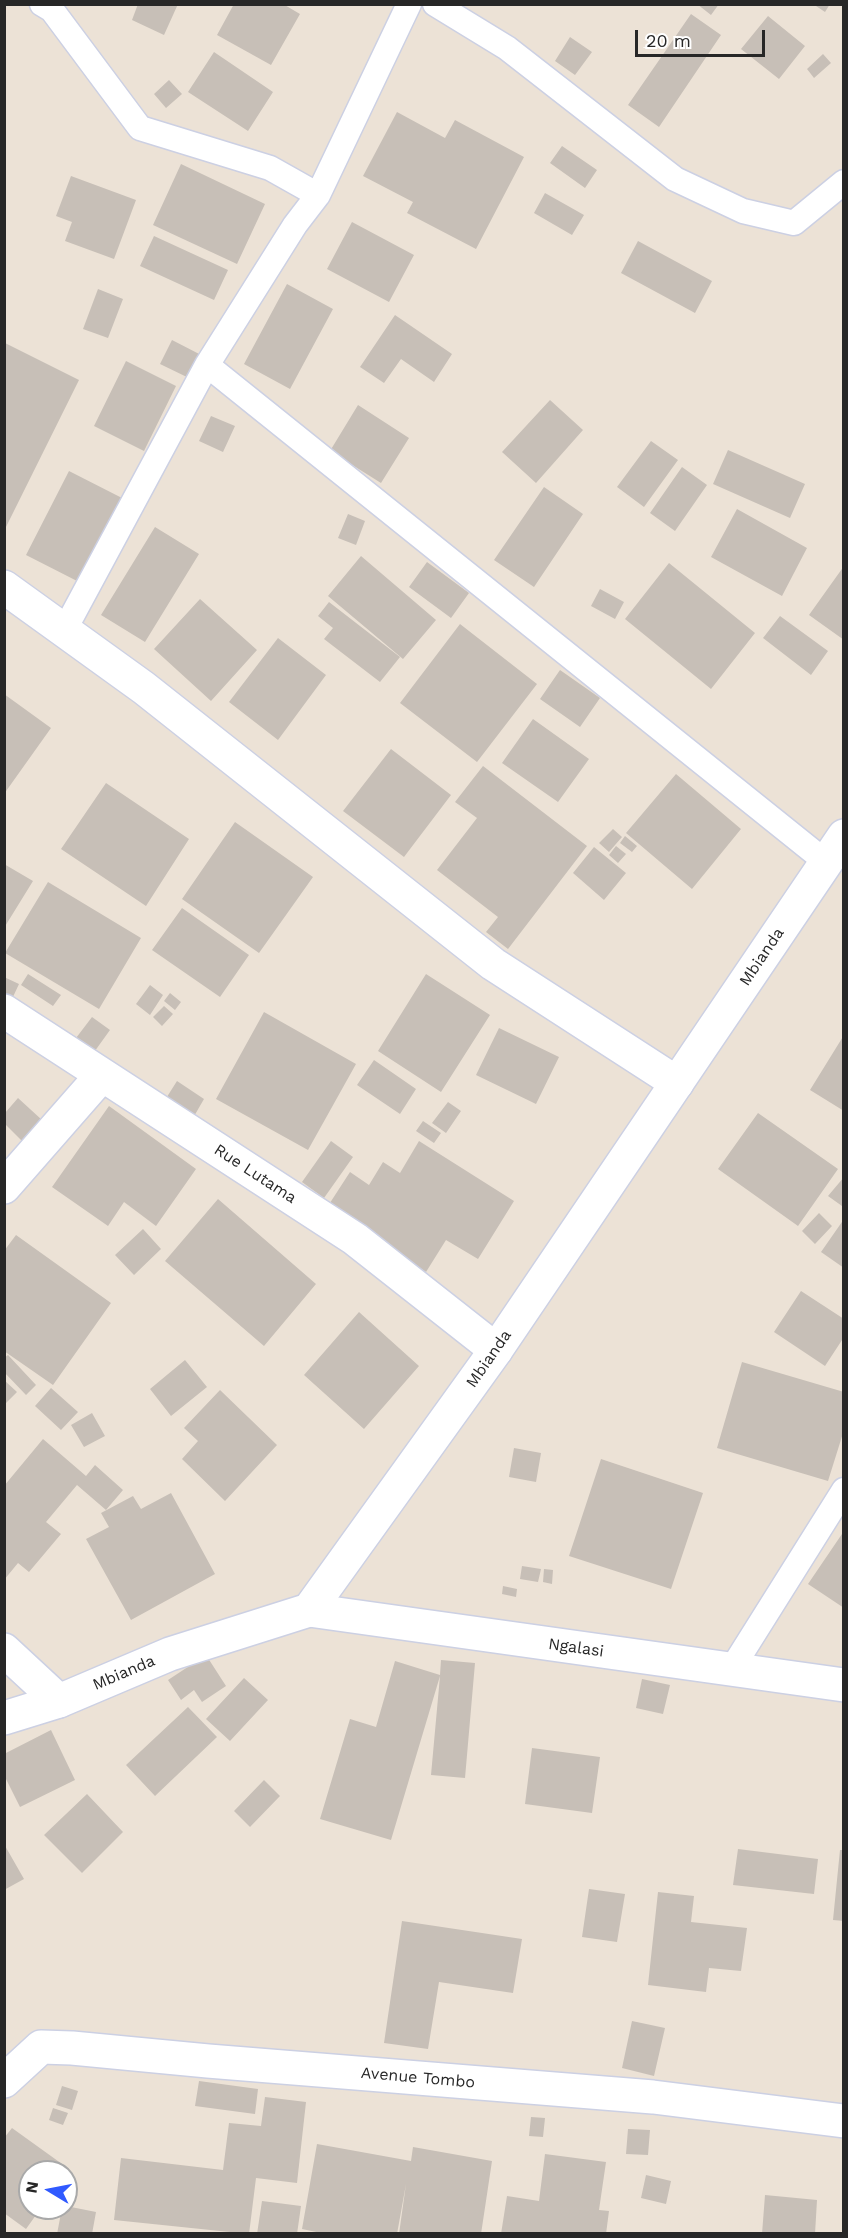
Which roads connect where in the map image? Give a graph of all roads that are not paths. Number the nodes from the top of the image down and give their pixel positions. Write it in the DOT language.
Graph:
graph roads {
  1 [pos="42,4"];
  2 [pos="409,4"];
  3 [pos="435,4"];
  4 [pos="843,182"];
  5 [pos="318,195"];
  6 [pos="207,365"];
  7 [pos="4,587"];
  8 [pos="65,629"];
  9 [pos="835,849"];
  10 [pos="4,1011"];
  11 [pos="102,1074"];
  12 [pos="676,1083"];
  13 [pos="4,1187"];
  14 [pos="496,1350"];
  15 [pos="843,1490"];
  16 [pos="309,1610"];
  17 [pos="4,1650"];
  18 [pos="731,1670"];
  19 [pos="843,1685"];
  20 [pos="59,1701"];
  21 [pos="4,1718"];
  22 [pos="4,2081"];
  23 [pos="843,2121"];
  1 -- 5 [label="lane"];
  2 -- 5 [label="lane"];
  3 -- 4 [label="lane"];
  5 -- 6 [label="lane"];
  6 -- 8 [label="lane"];
  6 -- 9 [label="lane"];
  7 -- 8 [label="street"];
  8 -- 12 [label="street"];
  9 -- 12 [label="street, Mbianda"];
  10 -- 11 [label="street, Rue Lutama"];
  11 -- 13 [label="street"];
  11 -- 14 [label="street, Rue Lutama"];
  12 -- 14 [label="street, Mbianda"];
  14 -- 16 [label="street, Mbianda"];
  15 -- 18 [label="lane"];
  16 -- 18 [label="street, Ngalasi"];
  16 -- 20 [label="street, Mbianda"];
  17 -- 20 [label="street"];
  18 -- 19 [label="street, Ngalasi"];
  20 -- 21 [label="street, Mbianda"];
  22 -- 23 [label="street, Avenue Tombo"];
}
